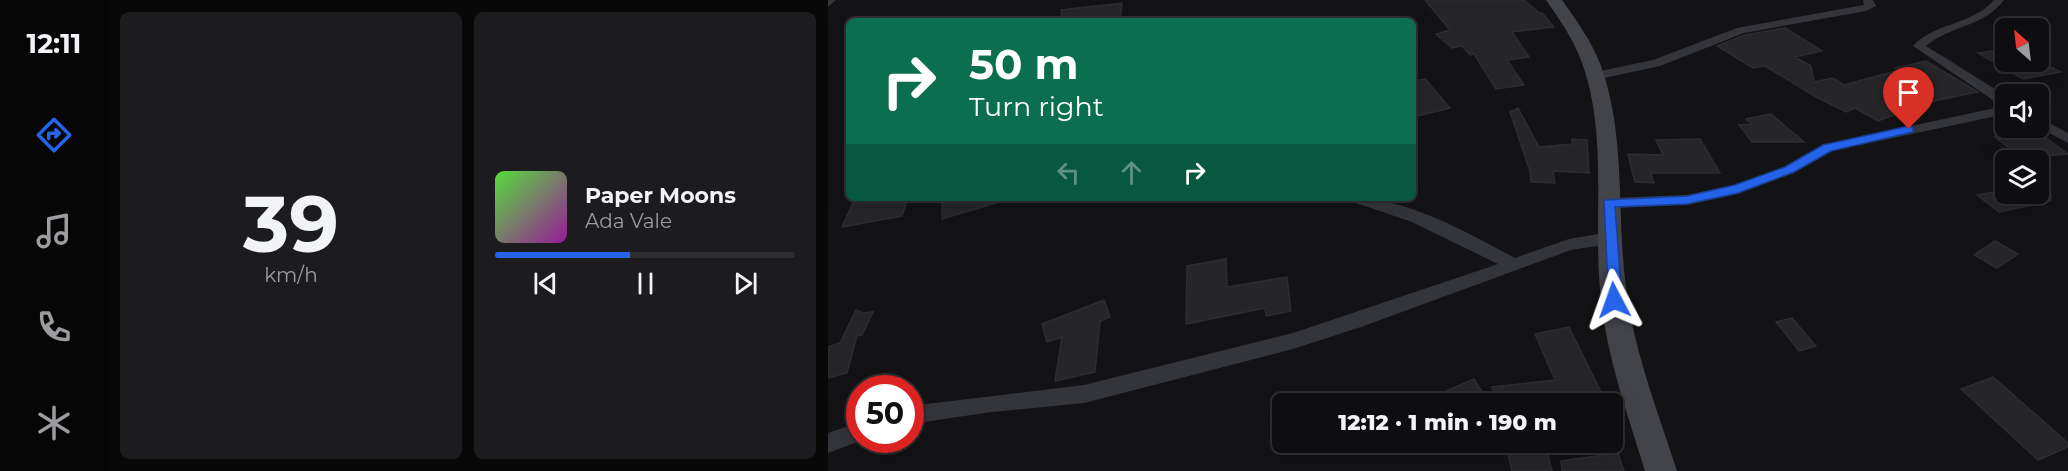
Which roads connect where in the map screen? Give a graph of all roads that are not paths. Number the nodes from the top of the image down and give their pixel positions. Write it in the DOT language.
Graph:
graph roads {
  1 [pos="831,0"];
  2 [pos="1554,0"];
  3 [pos="1868,0"];
  4 [pos="1999,0"];
  5 [pos="828,4"];
  6 [pos="1595,76"];
  7 [pos="1995,94"];
  8 [pos="1995,110"];
  9 [pos="2049,128"];
  10 [pos="2068,139"];
  11 [pos="1369,201"];
  12 [pos="1609,203"];
  13 [pos="1610,238"];
  14 [pos="1512,264"];
  15 [pos="924,413"];
  16 [pos="846,436"];
  17 [pos="828,443"];
  18 [pos="1662,471"];
  1 -- 5 [label="street"];
  2 -- 6 [label="main road"];
  3 -- 6 [label="street"];
  4 -- 7 [label="street"];
  6 -- 12 [label="main road"];
  8 -- 12 [label="street"];
  9 -- 10 [label="street"];
  11 -- 14 [label="street"];
  12 -- 13 [label="main road"];
  13 -- 14 [label="street"];
  13 -- 18 [label="main road"];
  14 -- 15 [label="street"];
  16 -- 17 [label="street"];
}
